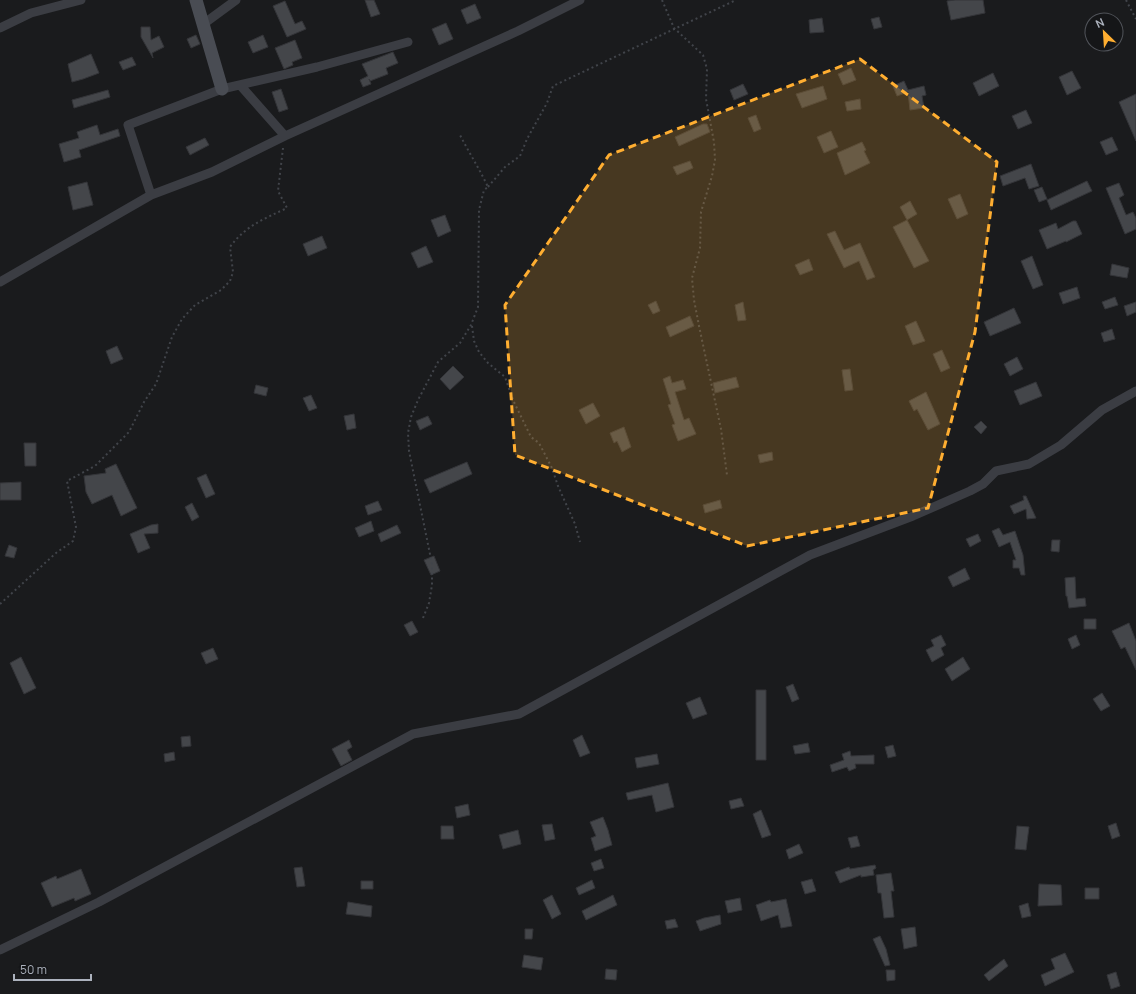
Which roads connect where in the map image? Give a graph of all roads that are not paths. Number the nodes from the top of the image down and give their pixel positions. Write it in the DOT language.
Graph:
graph roads {
  1 [pos="81,0"];
  2 [pos="196,0"];
  3 [pos="236,0"];
  4 [pos="580,0"];
  5 [pos="202,25"];
  6 [pos="0,28"];
  7 [pos="408,42"];
  8 [pos="240,85"];
  9 [pos="222,90"];
  10 [pos="285,136"];
  11 [pos="151,195"];
  12 [pos="0,282"];
  13 [pos="1136,391"];
  14 [pos="0,950"];
  1 -- 6 [label="street"];
  2 -- 5 [label="street"];
  3 -- 5 [label="street"];
  4 -- 10 [label="street"];
  5 -- 9 [label="street"];
  7 -- 8 [label="street"];
  8 -- 9 [label="street"];
  8 -- 10 [label="street"];
  9 -- 11 [label="street"];
  10 -- 11 [label="street"];
  11 -- 12 [label="street"];
  13 -- 14 [label="street"];
}
